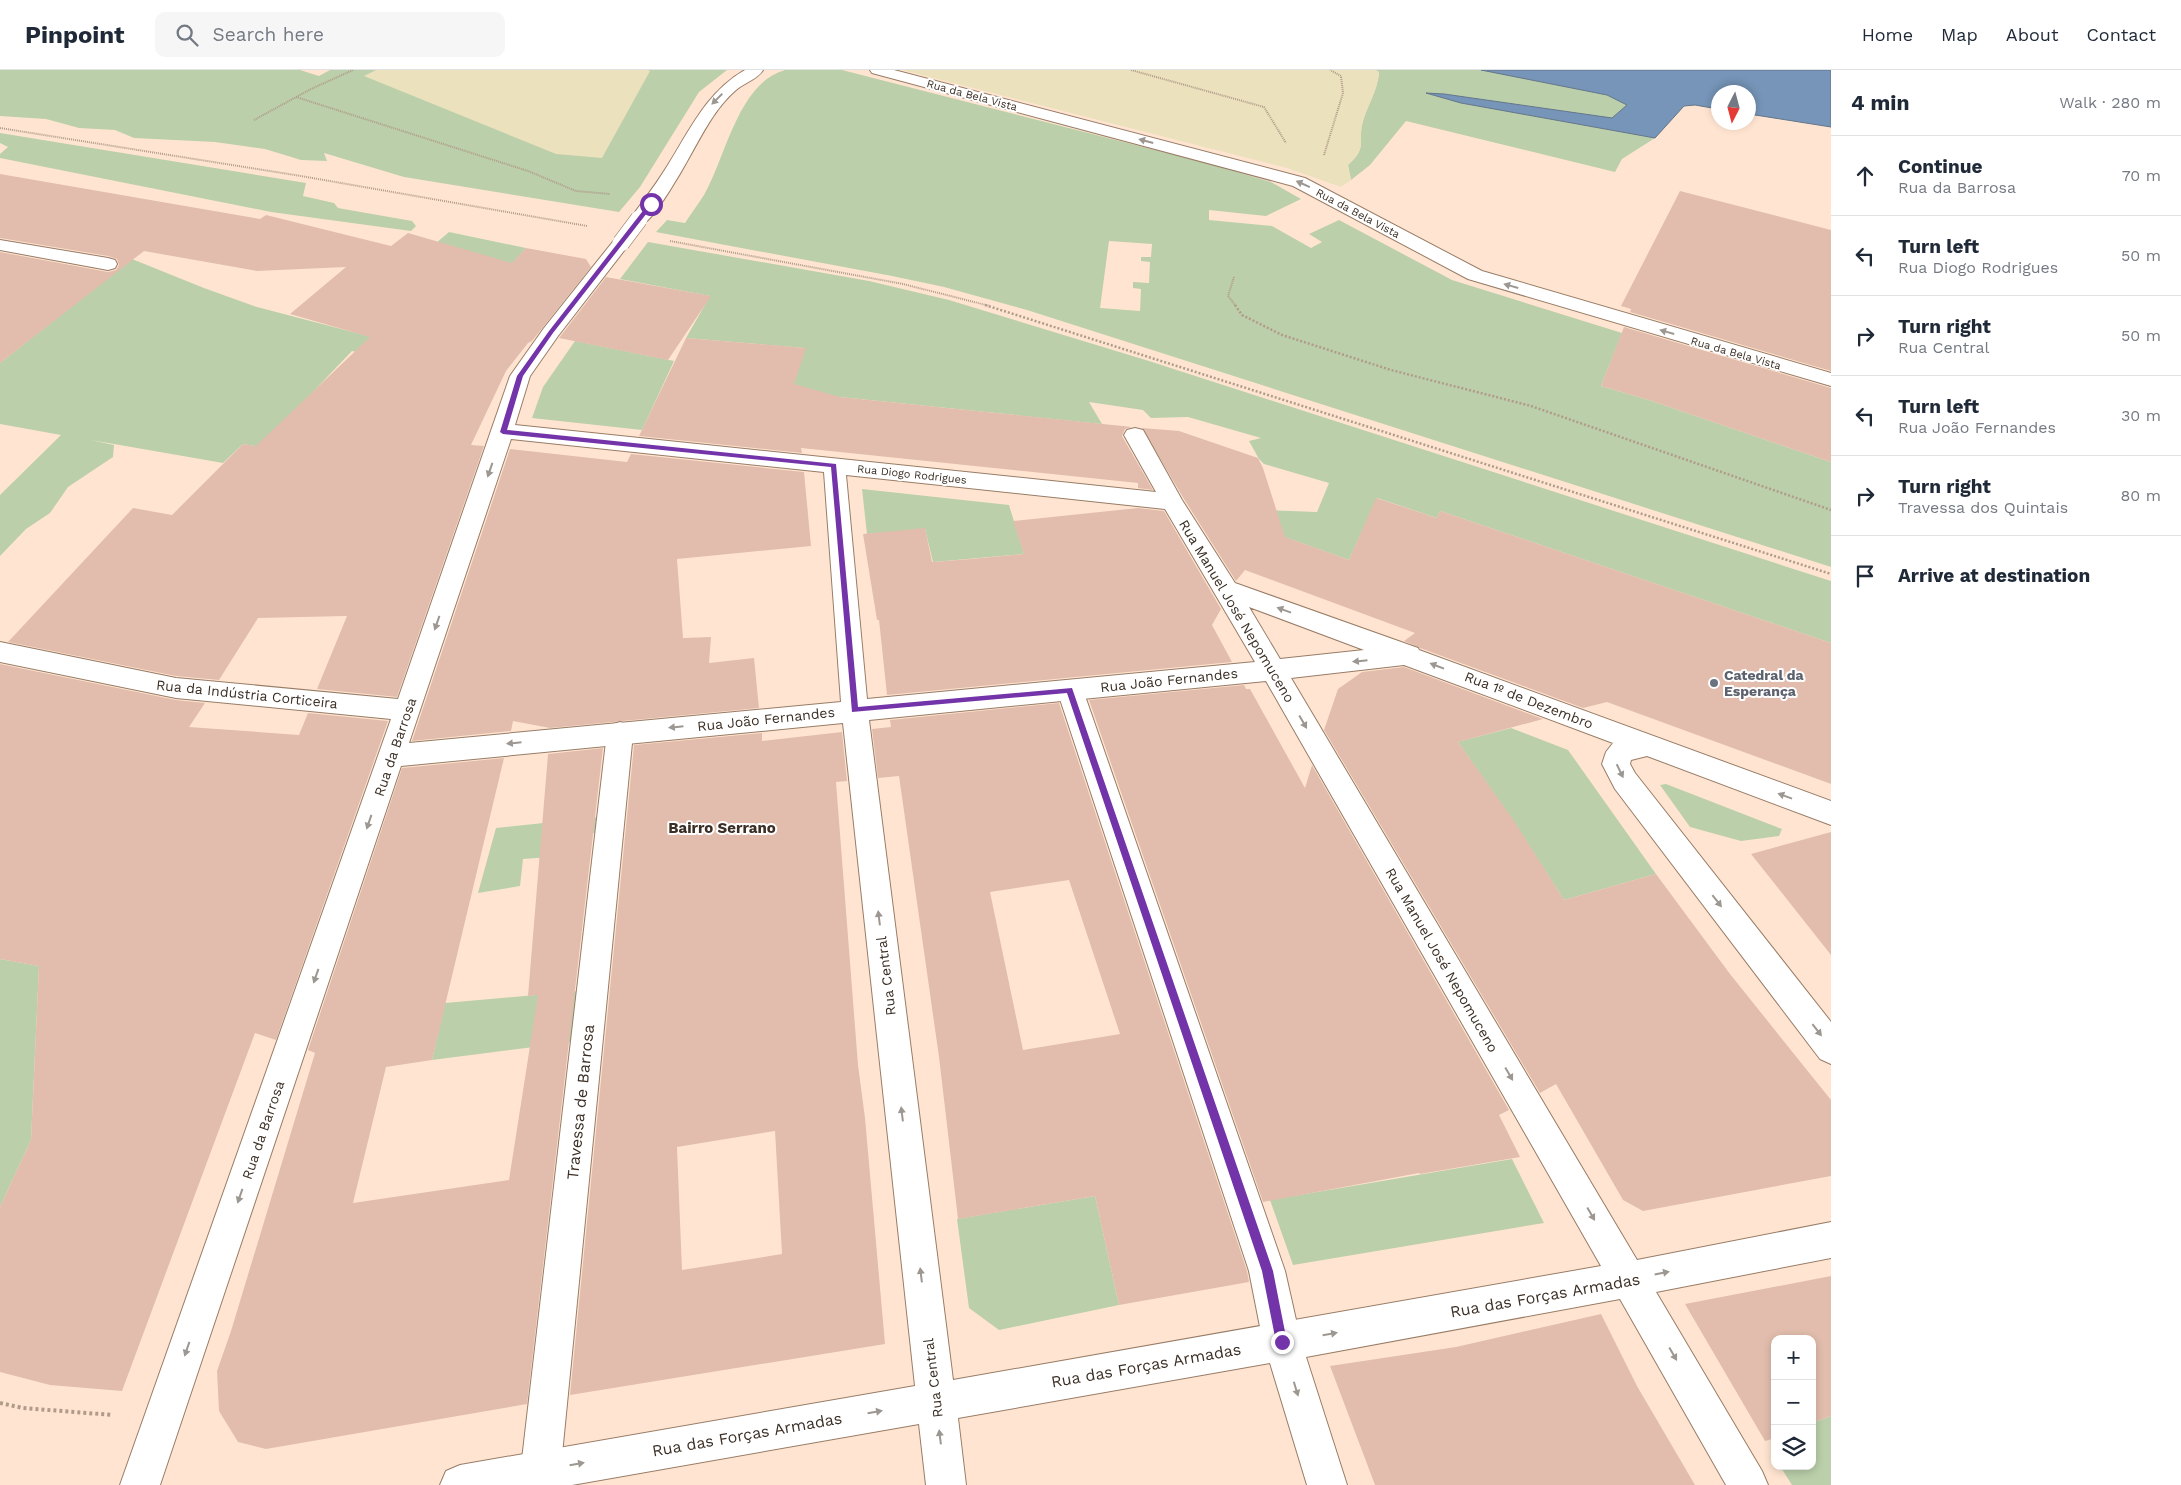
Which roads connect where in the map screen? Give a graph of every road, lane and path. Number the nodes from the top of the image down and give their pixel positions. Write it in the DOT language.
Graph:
graph roads {
  1 [pos="353,70"];
  2 [pos="756,70"];
  3 [pos="877,70"];
  4 [pos="1131,70"];
  5 [pos="1330,70"];
  6 [pos="296,97"];
  7 [pos="254,120"];
  8 [pos="0,128"];
  9 [pos="1320,169"];
  10 [pos="1304,184"];
  11 [pos="618,195"];
  12 [pos="587,226"];
  13 [pos="666,240"];
  14 [pos="0,245"];
  15 [pos="108,264"];
  16 [pos="1234,277"];
  17 [pos="1831,380"];
  18 [pos="503,432"];
  19 [pos="1135,435"];
  20 [pos="834,465"];
  21 [pos="1172,502"];
  22 [pos="1831,510"];
  23 [pos="1831,574"];
  24 [pos="1226,589"];
  25 [pos="0,652"];
  26 [pos="1409,655"];
  27 [pos="1273,670"];
  28 [pos="1070,690"];
  29 [pos="407,710"];
  30 [pos="855,710"];
  31 [pos="620,733"];
  32 [pos="1647,745"];
  33 [pos="392,756"];
  34 [pos="1831,813"];
  35 [pos="1831,1048"];
  36 [pos="1831,1240"];
  37 [pos="1629,1280"];
  38 [pos="1282,1342"];
  39 [pos="936,1401"];
  40 [pos="0,1403"];
  41 [pos="113,1415"];
  42 [pos="540,1478"];
  43 [pos="140,1485"];
  44 [pos="460,1485"];
  45 [pos="946,1485"];
  46 [pos="1327,1485"];
  47 [pos="1748,1485"];
  1 -- 6 [label="path"];
  2 -- 18 [label="street, Rua da Barrosa, one-way, bridge"];
  10 -- 3 [label="street, Rua da Bela Vista, one-way"];
  4 -- 9 [label="path"];
  5 -- 9 [label="path"];
  6 -- 7 [label="path"];
  6 -- 11 [label="path"];
  8 -- 12 [label="path"];
  9 -- 10 [label="path"];
  17 -- 10 [label="street, Rua da Bela Vista, one-way"];
  13 -- 23 [label="path"];
  14 -- 15 [label="street"];
  16 -- 22 [label="path"];
  18 -- 20 [label="street, Rua Diogo Rodrigues"];
  18 -- 29 [label="street, Rua da Barrosa, one-way"];
  19 -- 21 [label="street, Rua Manuel José Nepomuceno"];
  20 -- 21 [label="street, Rua Diogo Rodrigues"];
  20 -- 30 [label="street, Rua Central"];
  21 -- 24 [label="street, Rua Manuel José Nepomuceno"];
  26 -- 24 [label="street, Rua 1º de Dezembro, one-way"];
  24 -- 27 [label="street, Rua Manuel José Nepomuceno"];
  25 -- 29 [label="street, Rua da Indústria Corticeira"];
  26 -- 27 [label="street, Rua João Fernandes, one-way"];
  32 -- 26 [label="street, Rua 1º de Dezembro, one-way"];
  27 -- 28 [label="street, Rua João Fernandes"];
  27 -- 37 [label="street, Rua Manuel José Nepomuceno, one-way"];
  28 -- 30 [label="street, Rua João Fernandes"];
  28 -- 38 [label="street"];
  29 -- 33 [label="street, Rua da Barrosa"];
  30 -- 31 [label="street, Rua João Fernandes, one-way"];
  39 -- 30 [label="street, Rua Central, one-way"];
  31 -- 33 [label="street, Rua João Fernandes, one-way"];
  31 -- 42 [label="street, Travessa de Barrosa"];
  34 -- 32 [label="street, Rua 1º de Dezembro, one-way"];
  32 -- 35 [label="street, one-way"];
  33 -- 43 [label="street, Rua da Barrosa, one-way"];
  37 -- 36 [label="street, Rua das Forças Armadas, one-way"];
  38 -- 37 [label="street, Rua das Forças Armadas, one-way"];
  37 -- 47 [label="street, Rua Manuel José Nepomuceno, one-way"];
  38 -- 39 [label="street, Rua das Forças Armadas"];
  38 -- 46 [label="street, one-way"];
  42 -- 39 [label="street, Rua das Forças Armadas, one-way"];
  45 -- 39 [label="street, Rua Central, one-way"];
  40 -- 41 [label="path"];
  42 -- 44 [label="street, Rua das Forças Armadas"];
}
